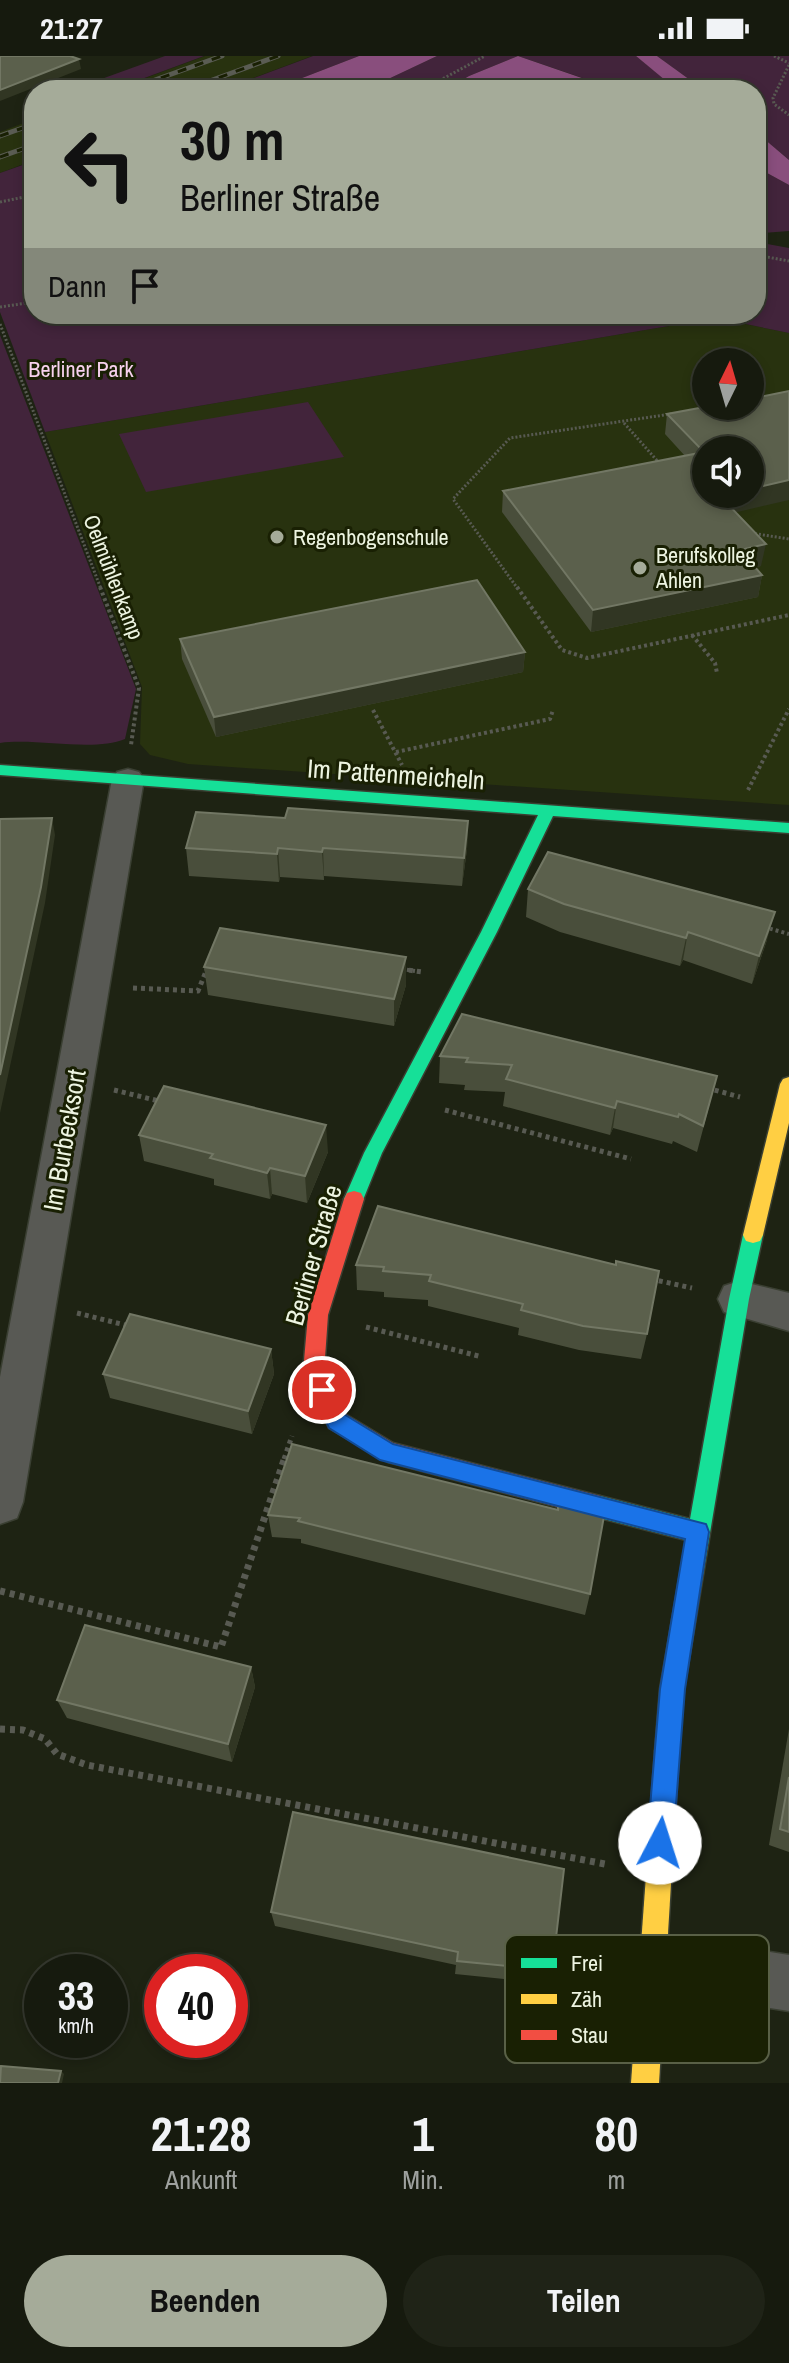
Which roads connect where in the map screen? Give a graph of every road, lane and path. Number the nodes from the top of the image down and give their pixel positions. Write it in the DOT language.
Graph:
graph roads {
  1 [pos="485,56"];
  2 [pos="774,56"];
  3 [pos="789,64"];
  4 [pos="441,80"];
  5 [pos="789,115"];
  6 [pos="24,197"];
  7 [pos="0,202"];
  8 [pos="766,257"];
  9 [pos="789,261"];
  10 [pos="24,303"];
  11 [pos="0,307"];
  12 [pos="0,324"];
  13 [pos="685,412"];
  14 [pos="624,423"];
  15 [pos="665,469"];
  16 [pos="748,532"];
  17 [pos="789,539"];
  18 [pos="789,615"];
  19 [pos="692,635"];
  20 [pos="717,673"];
  21 [pos="789,709"];
  22 [pos="373,710"];
  23 [pos="553,710"];
  24 [pos="396,752"];
  25 [pos="129,765"];
  26 [pos="0,770"];
  27 [pos="420,802"];
  28 [pos="548,811"];
  29 [pos="733,824"];
  30 [pos="789,828"];
  31 [pos="760,926"];
  32 [pos="789,934"];
  33 [pos="212,955"];
  34 [pos="386,966"];
  35 [pos="463,977"];
  36 [pos="92,985"];
  37 [pos="75,1080"];
  38 [pos="789,1084"];
  39 [pos="704,1087"];
  40 [pos="401,1098"];
  41 [pos="165,1102"];
  42 [pos="781,1108"];
  43 [pos="631,1159"];
  44 [pos="645,1277"];
  45 [pos="739,1299"];
  46 [pos="34,1302"];
  47 [pos="789,1312"];
  48 [pos="318,1315"];
  49 [pos="142,1329"];
  50 [pos="482,1357"];
  51 [pos="331,1409"];
  52 [pos="0,1502"];
  53 [pos="698,1532"];
  54 [pos="0,1591"];
  55 [pos="0,1729"];
  56 [pos="657,1874"];
  57 [pos="653,1935"];
  58 [pos="769,1980"];
  59 [pos="789,1983"];
  60 [pos="646,2063"];
  61 [pos="645,2083"];
  1 -- 4 [label="path"];
  2 -- 3 [label="path"];
  3 -- 5 [label="path"];
  6 -- 7 [label="path"];
  8 -- 9 [label="path"];
  10 -- 11 [label="path"];
  12 -- 25 [label="path, Oelmühlenkamp"];
  13 -- 14 [label="path"];
  14 -- 15 [label="path"];
  14 -- 19 [label="path"];
  16 -- 17 [label="path"];
  18 -- 19 [label="path"];
  19 -- 20 [label="path"];
  21 -- 29 [label="path"];
  22 -- 24 [label="path"];
  23 -- 24 [label="path"];
  24 -- 27 [label="path"];
  25 -- 26 [label="street, Im Pattenmeicheln"];
  25 -- 27 [label="street, Im Pattenmeicheln"];
  25 -- 36 [label="street, Im Burbecksort"];
  27 -- 28 [label="street, Im Pattenmeicheln"];
  28 -- 29 [label="street, Im Pattenmeicheln"];
  28 -- 35 [label="street, Berliner Straße"];
  29 -- 30 [label="street, Im Pattenmeicheln"];
  31 -- 32 [label="path"];
  33 -- 36 [label="path"];
  34 -- 35 [label="path"];
  35 -- 40 [label="street, Berliner Straße"];
  36 -- 37 [label="street, Im Burbecksort"];
  37 -- 41 [label="path"];
  37 -- 46 [label="street, Im Burbecksort"];
  38 -- 42 [label="street"];
  39 -- 42 [label="path"];
  40 -- 43 [label="path"];
  40 -- 48 [label="street, Berliner Straße"];
  42 -- 45 [label="street"];
  44 -- 45 [label="path"];
  45 -- 47 [label="street"];
  45 -- 53 [label="street"];
  46 -- 49 [label="path"];
  46 -- 52 [label="street, Im Burbecksort"];
  48 -- 50 [label="path"];
  48 -- 51 [label="street, Berliner Straße"];
  51 -- 53 [label="street, Berliner Straße"];
  51 -- 54 [label="path"];
  53 -- 56 [label="street"];
  55 -- 56 [label="path"];
  56 -- 57 [label="street"];
  58 -- 59 [label="street"];
  60 -- 61 [label="street"];
}
